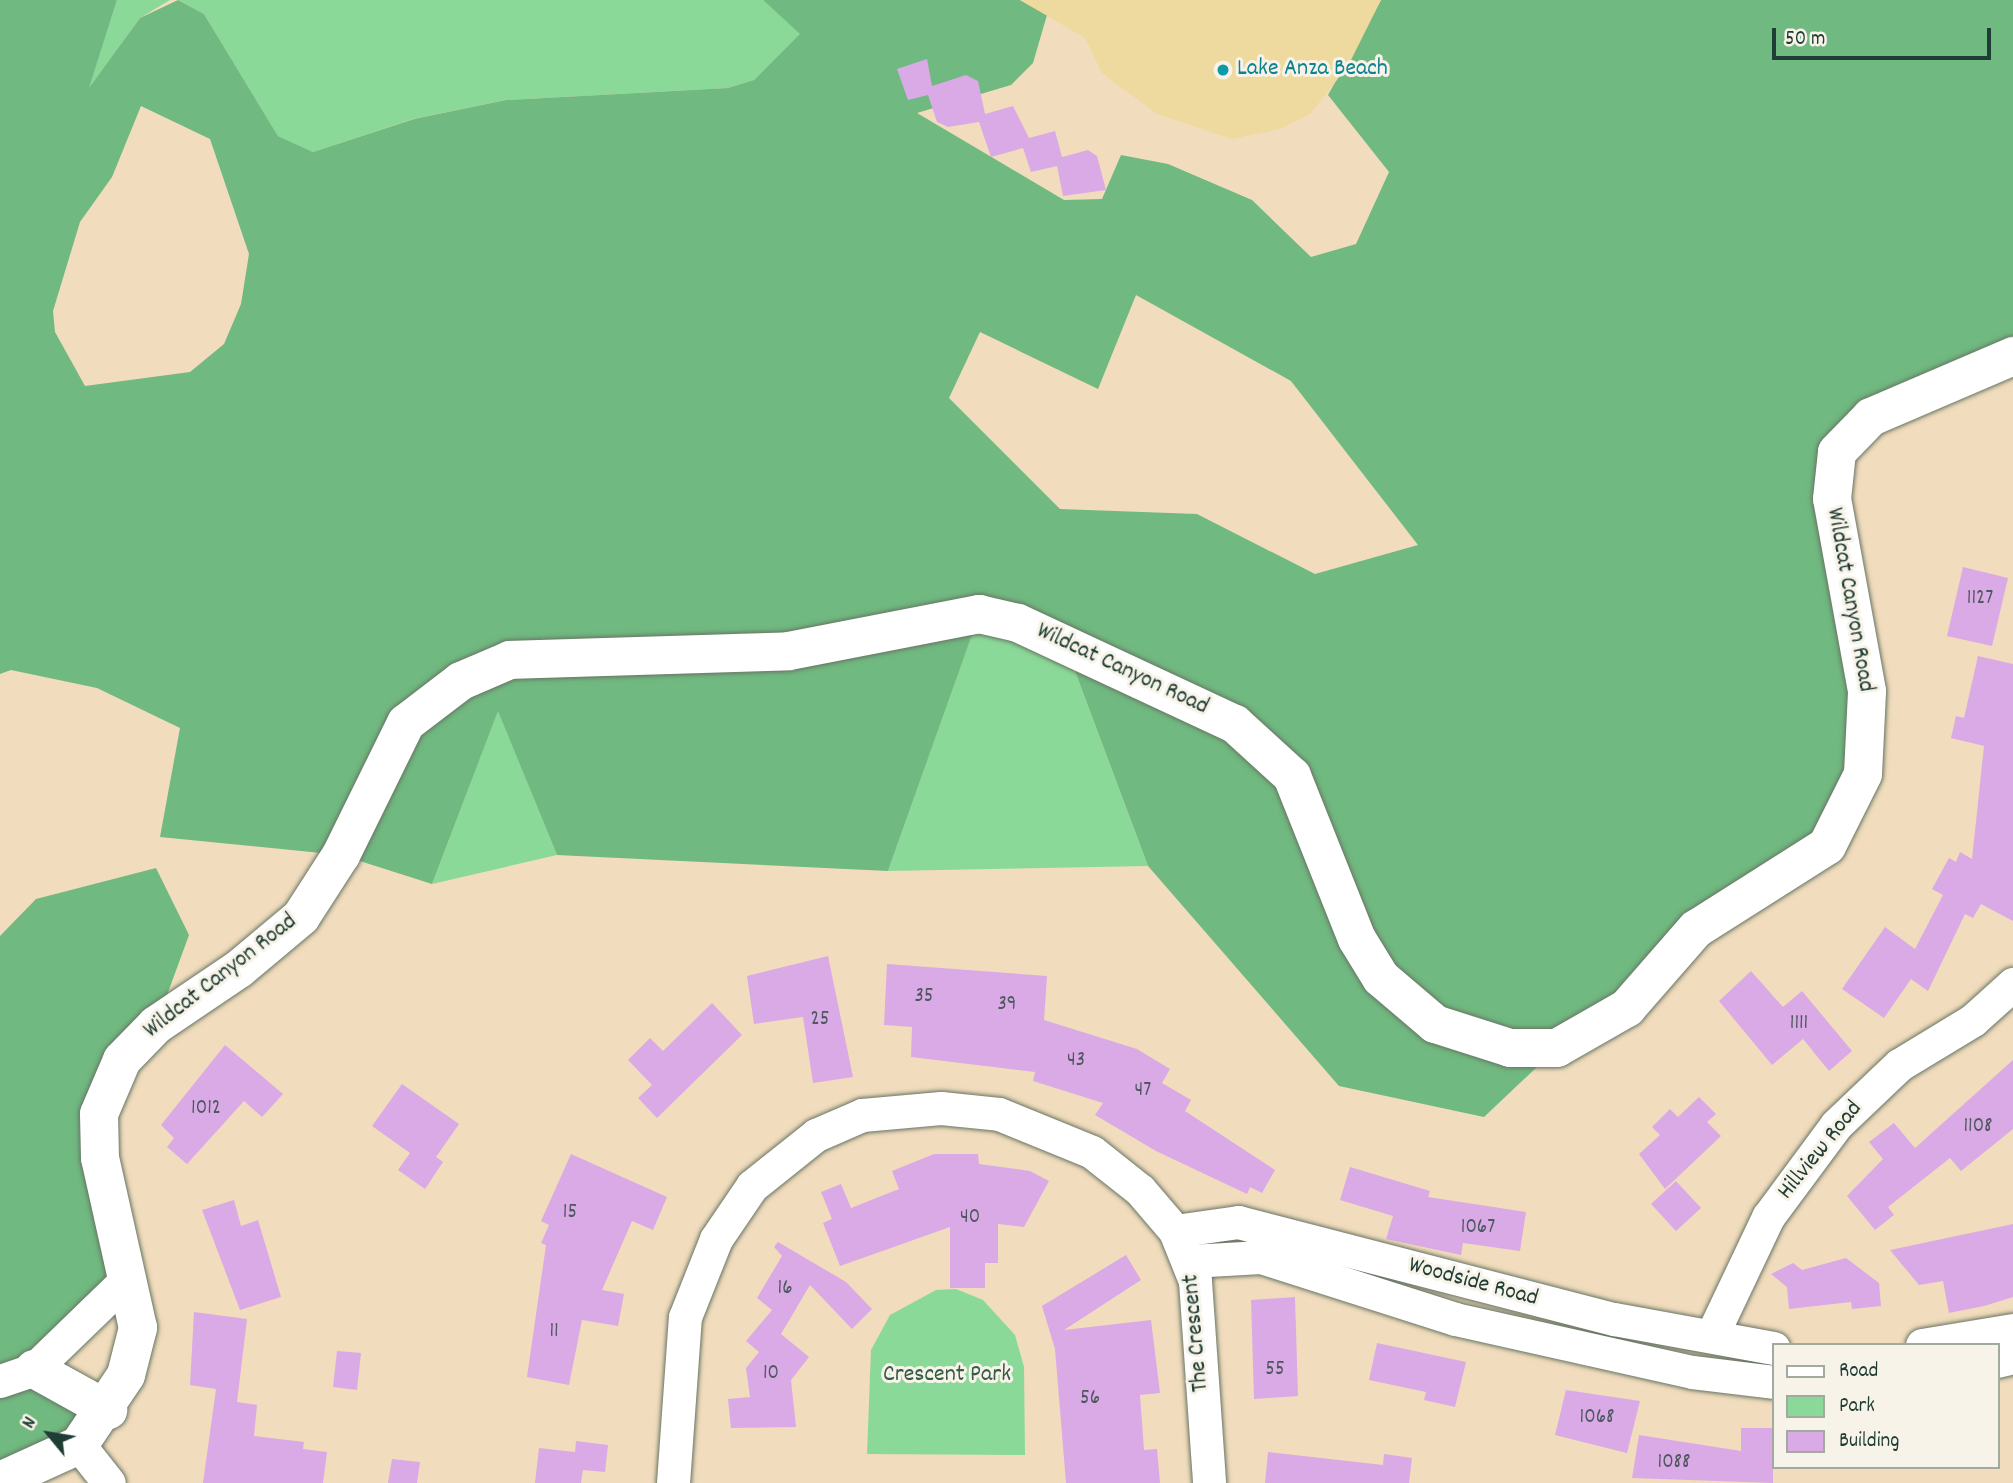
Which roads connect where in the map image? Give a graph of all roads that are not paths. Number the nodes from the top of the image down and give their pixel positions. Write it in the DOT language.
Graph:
graph roads {
  1 [pos="2013,356"];
  2 [pos="2013,984"];
  3 [pos="1175,1231"];
  4 [pos="1190,1261"];
  5 [pos="127,1279"];
  6 [pos="2013,1330"];
  7 [pos="1712,1335"];
  8 [pos="1934,1343"];
  9 [pos="1772,1348"];
  10 [pos="17,1375"];
  11 [pos="1772,1382"];
  12 [pos="108,1410"];
  13 [pos="79,1445"];
  14 [pos="0,1481"];
  15 [pos="109,1483"];
  16 [pos="673,1483"];
  17 [pos="1209,1483"];
  1 -- 5 [label="street, Wildcat Canyon Road"];
  2 -- 7 [label="street, Hillview Road"];
  3 -- 4 [label="street, The Crescent"];
  3 -- 7 [label="street, Woodside Road"];
  3 -- 16 [label="street, The Crescent"];
  4 -- 11 [label="street, Woodside Road"];
  4 -- 17 [label="street, The Crescent"];
  5 -- 10 [label="street"];
  5 -- 12 [label="street, Wildcat Canyon Road"];
  6 -- 8 [label="street"];
  7 -- 9 [label="street, Woodside Road"];
  10 -- 12 [label="street"];
  12 -- 13 [label="street, Wildcat Canyon Road"];
  13 -- 14 [label="street, Wildcat Canyon Road"];
  13 -- 15 [label="street"];
}
